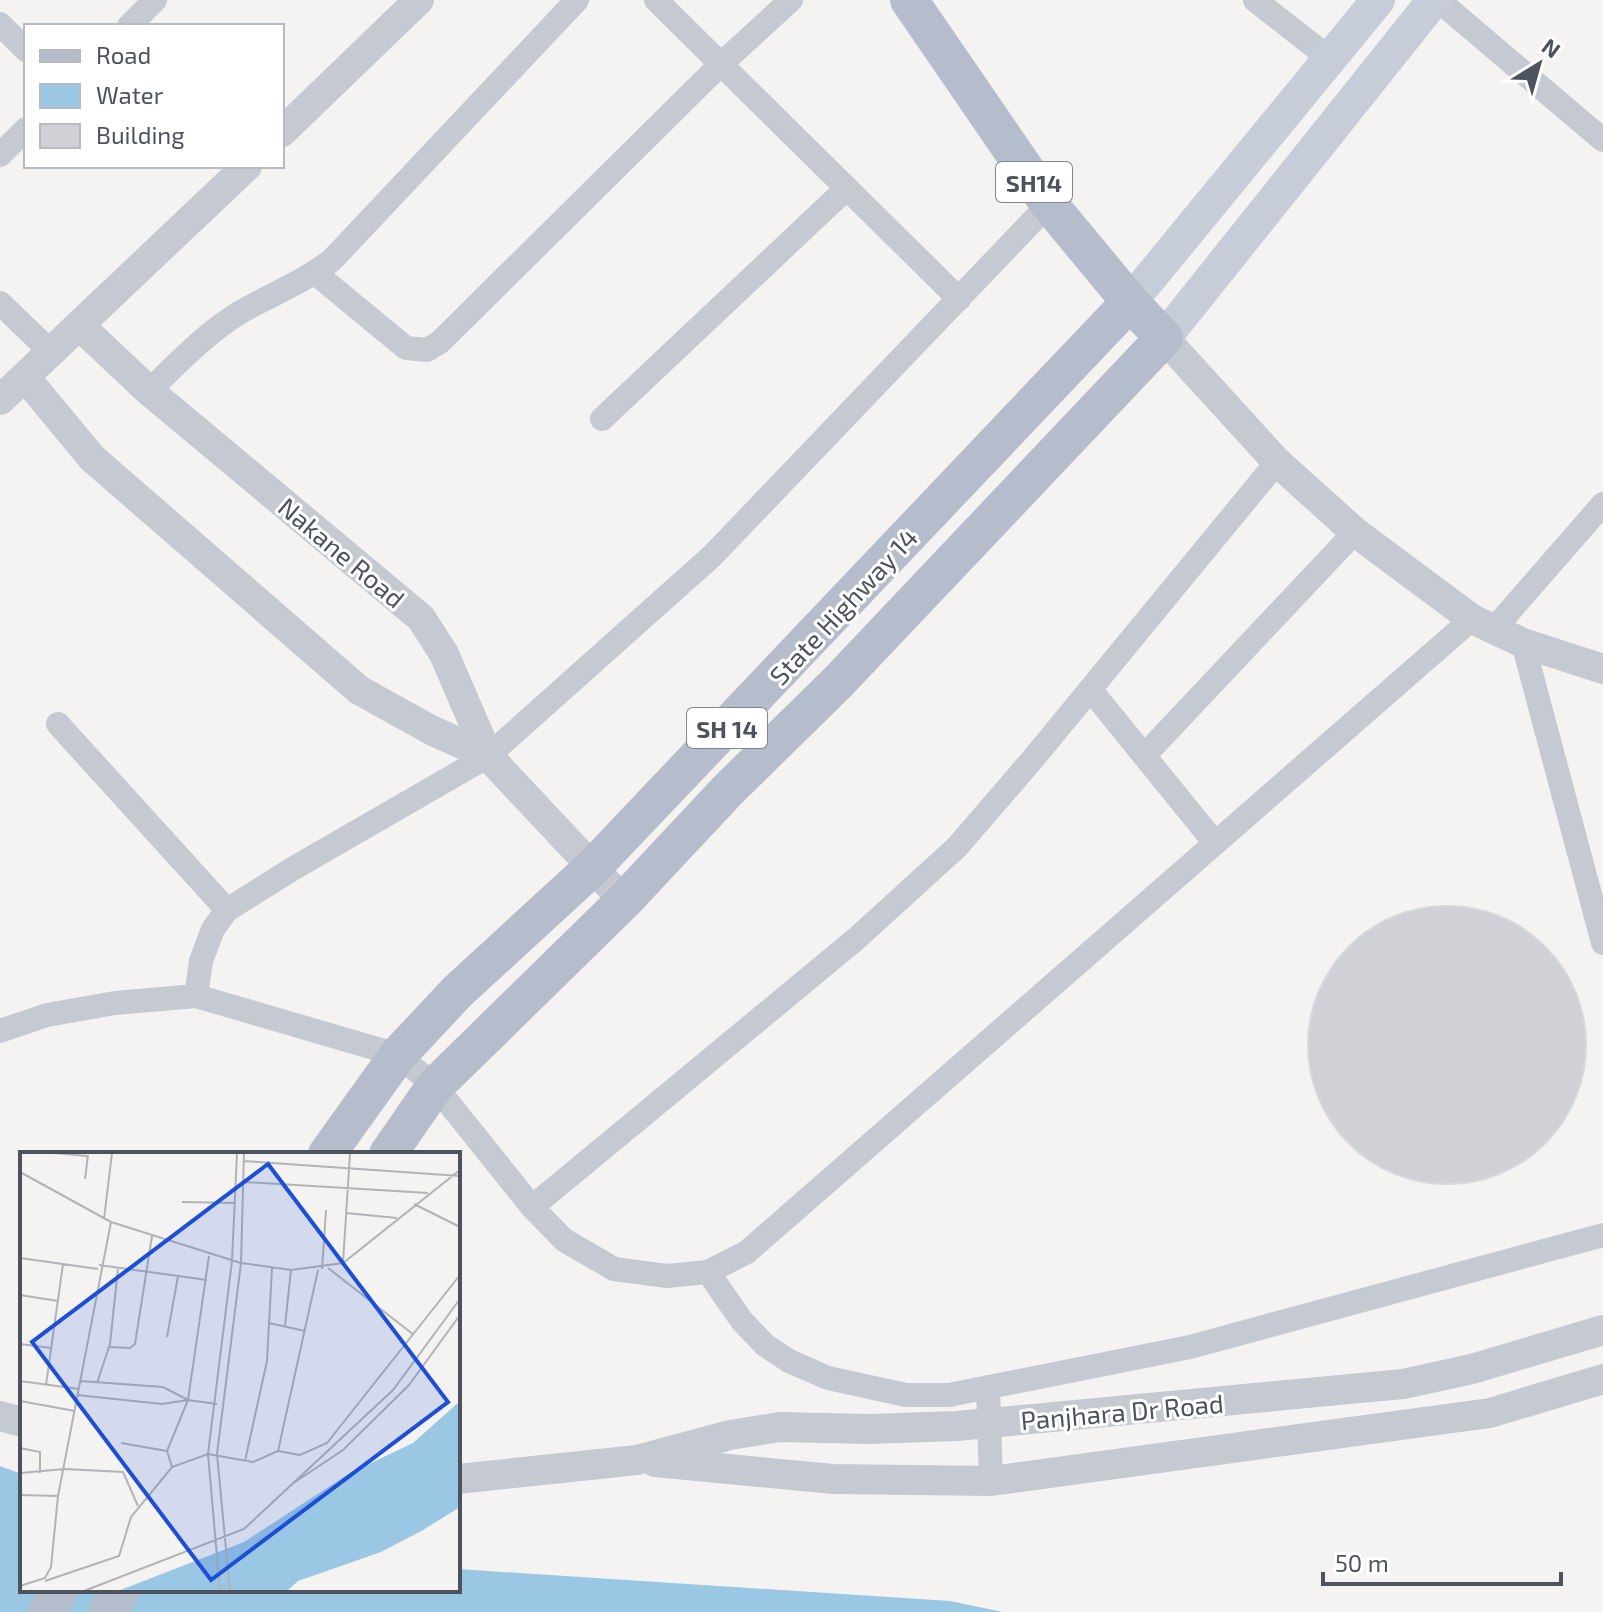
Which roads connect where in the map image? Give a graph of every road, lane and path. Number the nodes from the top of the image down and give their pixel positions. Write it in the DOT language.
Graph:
graph roads {
  1 [pos="155,0"];
  2 [pos="419,0"];
  3 [pos="577,0"];
  4 [pos="656,0"];
  5 [pos="791,0"];
  6 [pos="909,0"];
  7 [pos="1255,0"];
  8 [pos="1378,0"];
  9 [pos="1436,0"];
  10 [pos="0,24"];
  11 [pos="131,24"];
  12 [pos="24,48"];
  13 [pos="1330,59"];
  14 [pos="721,64"];
  15 [pos="284,130"];
  16 [pos="24,131"];
  17 [pos="1603,140"];
  18 [pos="0,155"];
  19 [pos="245,168"];
  20 [pos="847,188"];
  21 [pos="1049,204"];
  22 [pos="315,273"];
  23 [pos="959,299"];
  24 [pos="1130,302"];
  25 [pos="0,303"];
  26 [pos="80,326"];
  27 [pos="1158,344"];
  28 [pos="52,353"];
  29 [pos="25,377"];
  30 [pos="149,391"];
  31 [pos="0,400"];
  32 [pos="602,419"];
  33 [pos="1277,462"];
  34 [pos="1603,504"];
  35 [pos="1355,532"];
  36 [pos="1483,624"];
  37 [pos="1523,643"];
  38 [pos="1603,668"];
  39 [pos="1090,689"];
  40 [pos="58,724"];
  41 [pos="488,756"];
  42 [pos="1144,756"];
  43 [pos="1215,843"];
  44 [pos="593,867"];
  45 [pos="624,901"];
  46 [pos="227,910"];
  47 [pos="1603,943"];
  48 [pos="196,996"];
  49 [pos="0,1031"];
  50 [pos="398,1055"];
  51 [pos="435,1086"];
  52 [pos="328,1152"];
  53 [pos="389,1152"];
  54 [pos="532,1207"];
  55 [pos="1603,1235"];
  56 [pos="708,1272"];
  57 [pos="1603,1330"];
  58 [pos="1603,1379"];
  59 [pos="988,1387"];
  60 [pos="0,1416"];
  61 [pos="20,1421"];
  62 [pos="989,1423"];
  63 [pos="637,1460"];
  64 [pos="460,1479"];
  65 [pos="991,1481"];
  66 [pos="58,1592"];
  67 [pos="120,1592"];
  68 [pos="47,1612"];
  69 [pos="108,1612"];
  1 -- 11 [label="street"];
  2 -- 15 [label="street"];
  3 -- 22 [label="street"];
  4 -- 14 [label="street"];
  5 -- 14 [label="street"];
  6 -- 21 [label="main road, SH14"];
  7 -- 13 [label="street"];
  8 -- 13 [label="main road"];
  9 -- 17 [label="street"];
  9 -- 27 [label="main road"];
  10 -- 12 [label="street"];
  13 -- 24 [label="main road"];
  14 -- 20 [label="street"];
  14 -- 22 [label="street"];
  16 -- 18 [label="street"];
  19 -- 26 [label="street"];
  20 -- 23 [label="street"];
  20 -- 32 [label="street"];
  21 -- 23 [label="street"];
  21 -- 24 [label="main road, SH14"];
  22 -- 30 [label="street"];
  23 -- 41 [label="street"];
  24 -- 27 [label="main road, SH14"];
  24 -- 44 [label="main road, State Highway 14 / SH 14"];
  25 -- 28 [label="street"];
  26 -- 28 [label="street"];
  26 -- 30 [label="street, Nakane Road"];
  27 -- 33 [label="street"];
  27 -- 45 [label="main road, State Highway 14 / SH 14"];
  28 -- 29 [label="street"];
  29 -- 31 [label="street"];
  29 -- 41 [label="street"];
  30 -- 41 [label="street, Nakane Road"];
  33 -- 35 [label="street"];
  33 -- 39 [label="street"];
  34 -- 36 [label="street"];
  35 -- 36 [label="street"];
  35 -- 42 [label="street"];
  36 -- 37 [label="street"];
  36 -- 43 [label="street"];
  37 -- 38 [label="street"];
  37 -- 47 [label="street"];
  39 -- 42 [label="street"];
  39 -- 54 [label="street"];
  40 -- 46 [label="street"];
  41 -- 44 [label="street, Nakane Road"];
  41 -- 46 [label="street"];
  42 -- 43 [label="street"];
  43 -- 56 [label="street"];
  44 -- 45 [label="street, Nakane Road"];
  44 -- 50 [label="main road, State Highway 14 / SH 14"];
  45 -- 51 [label="main road, State Highway 14 / SH 14"];
  46 -- 48 [label="street"];
  48 -- 49 [label="street"];
  48 -- 50 [label="street"];
  50 -- 51 [label="street"];
  50 -- 52 [label="main road, State Highway 14 / SH 14"];
  51 -- 53 [label="main road, State Highway 14 / SH 14"];
  51 -- 54 [label="street"];
  54 -- 56 [label="street"];
  55 -- 59 [label="street"];
  56 -- 59 [label="street"];
  57 -- 62 [label="street, Panjhara Dr Road"];
  58 -- 65 [label="street, Panjhara Dr Road"];
  59 -- 62 [label="street"];
  60 -- 61 [label="street"];
  62 -- 63 [label="street, Panjhara Dr Road"];
  62 -- 65 [label="street"];
  63 -- 64 [label="street, Panjhara Dr Road"];
  63 -- 65 [label="street, Panjhara Dr Road"];
  66 -- 68 [label="main road"];
  67 -- 69 [label="main road"];
}
